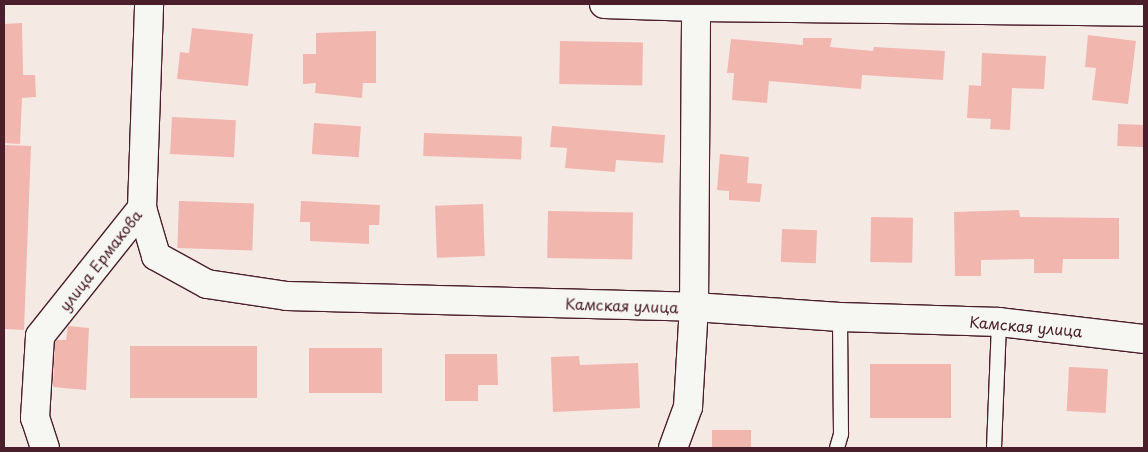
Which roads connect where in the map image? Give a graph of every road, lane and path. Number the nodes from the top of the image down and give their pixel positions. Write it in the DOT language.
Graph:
graph roads {
  1 [pos="150,4"];
  2 [pos="604,4"];
  3 [pos="696,5"];
  4 [pos="1144,12"];
  5 [pos="142,208"];
  6 [pos="694,307"];
  7 [pos="840,317"];
  8 [pos="999,322"];
  9 [pos="1144,339"];
  10 [pos="45,448"];
  11 [pos="673,448"];
  12 [pos="837,448"];
  13 [pos="994,448"];
  1 -- 5 [label="street, улица Ермакова"];
  2 -- 3 [label="street"];
  3 -- 4 [label="street"];
  3 -- 6 [label="street"];
  5 -- 6 [label="street, Камская улица"];
  5 -- 10 [label="street, улица Ермакова"];
  6 -- 7 [label="street, Камская улица"];
  6 -- 11 [label="street"];
  7 -- 8 [label="street, Камская улица"];
  7 -- 12 [label="lane"];
  8 -- 9 [label="street, Камская улица"];
  8 -- 13 [label="lane"];
}
